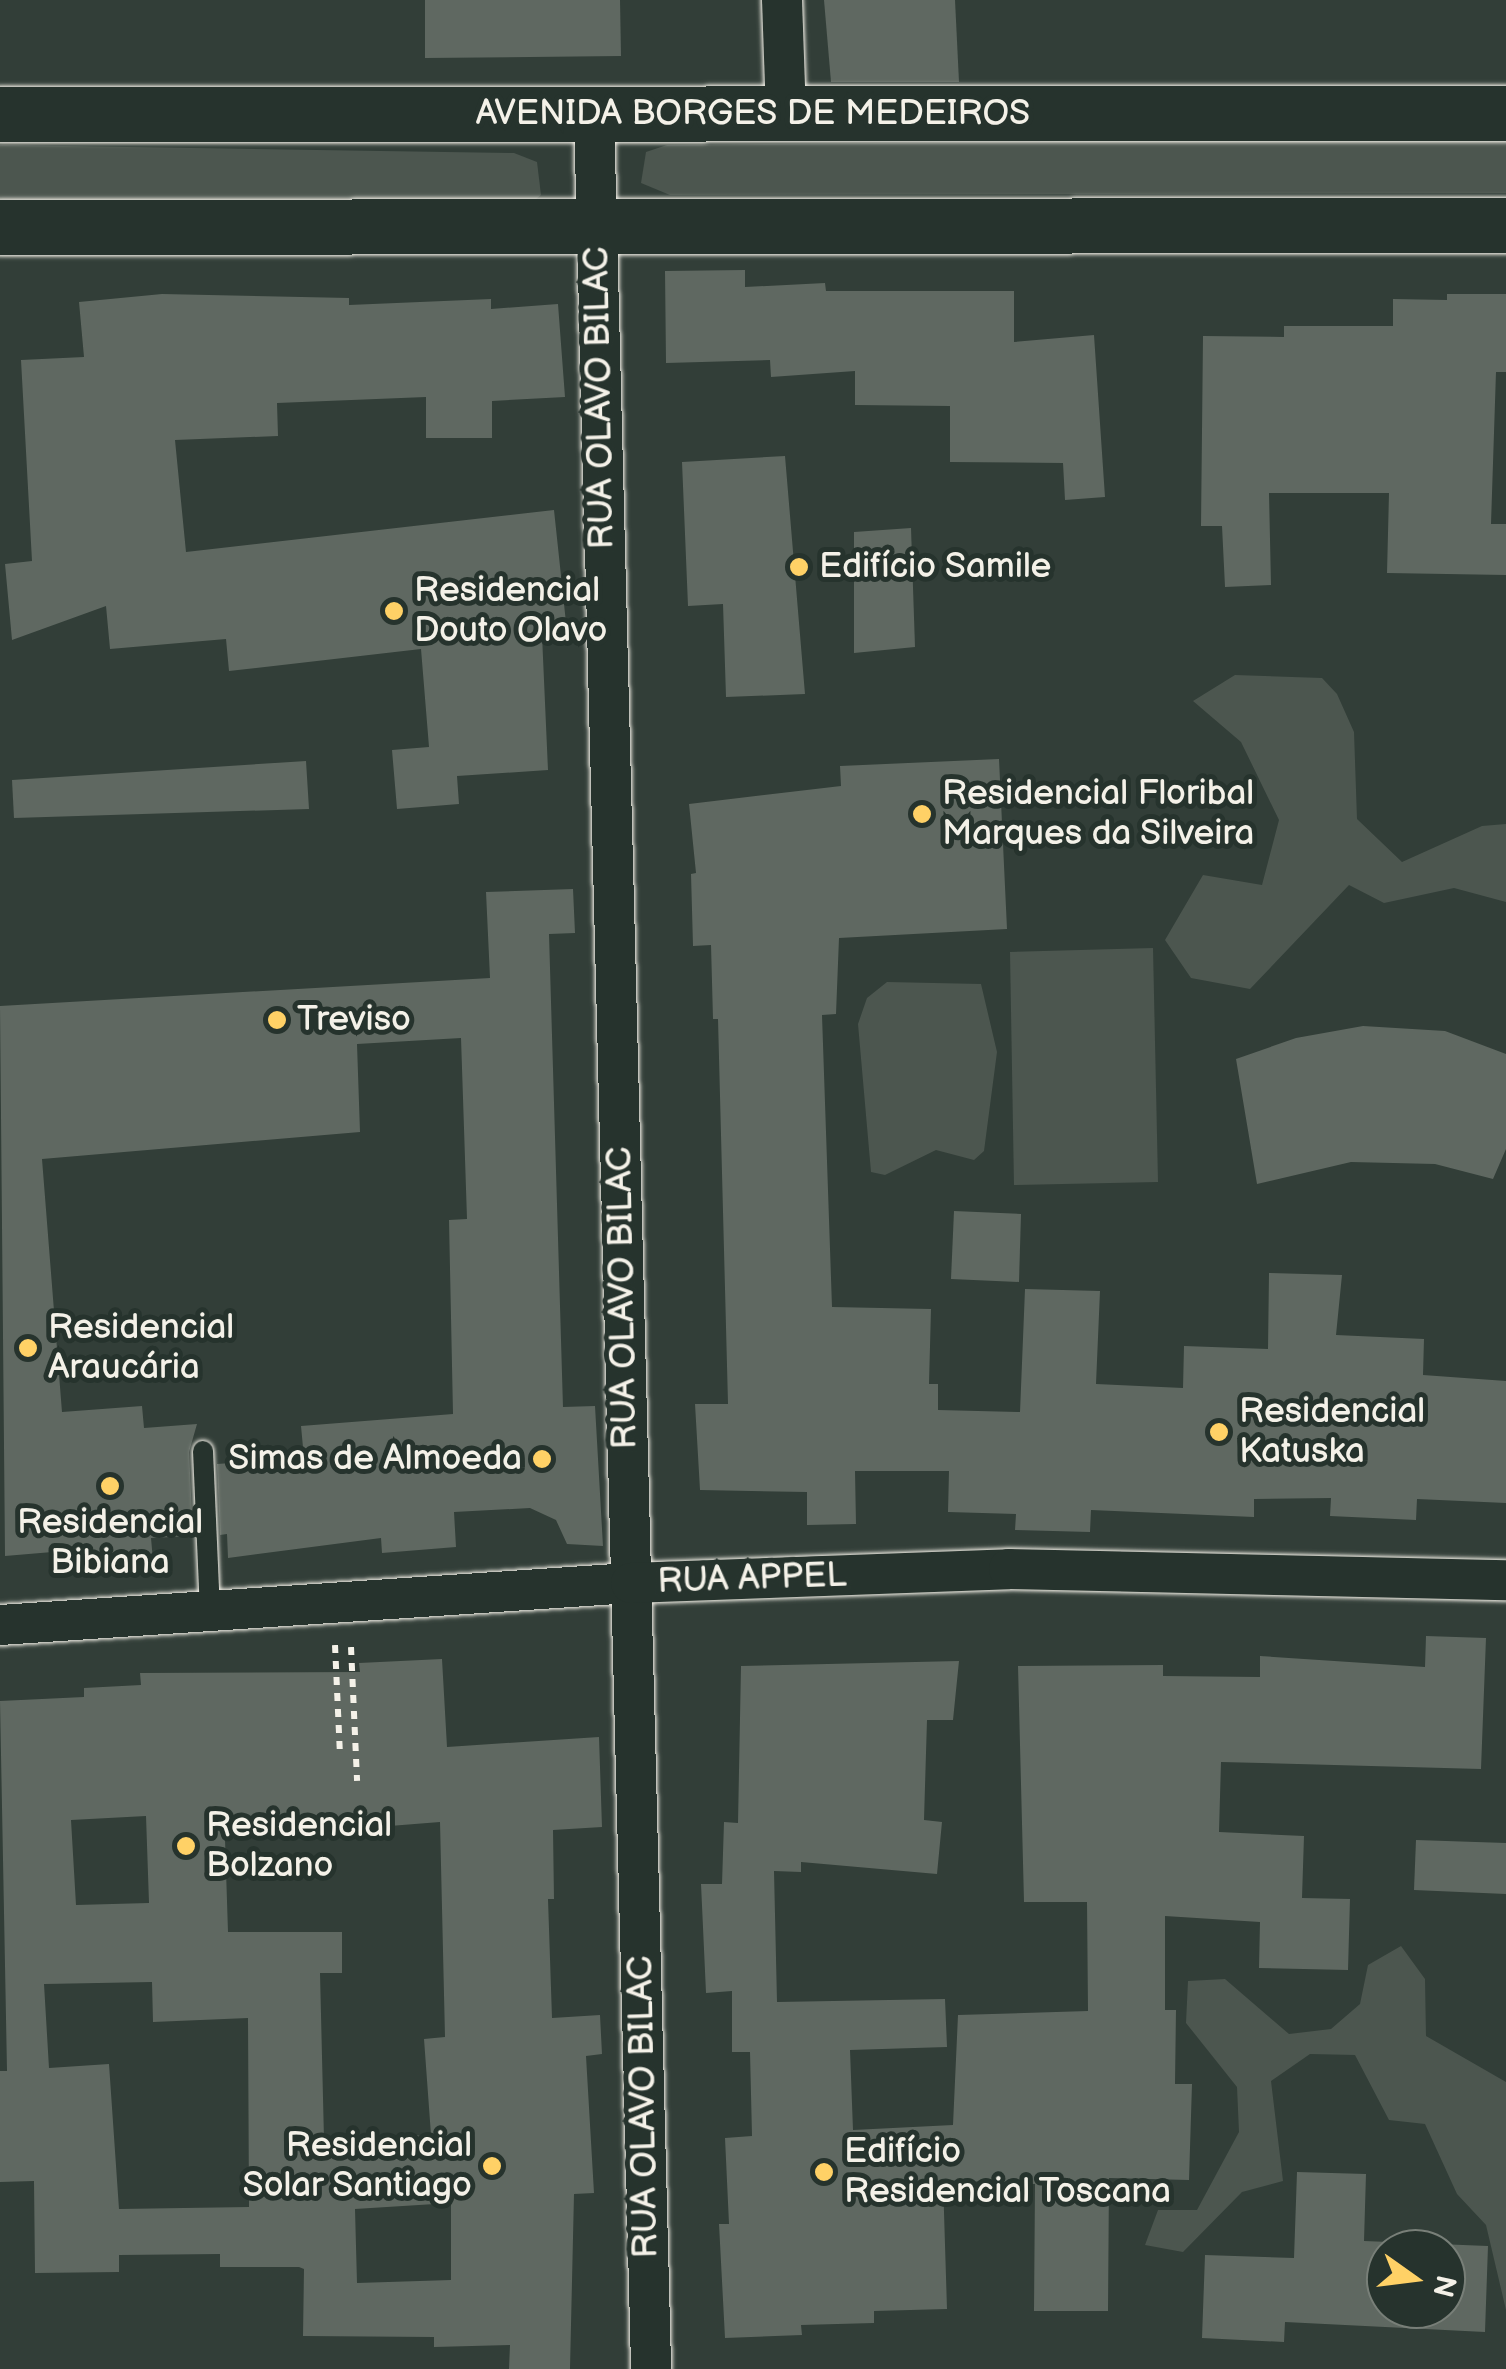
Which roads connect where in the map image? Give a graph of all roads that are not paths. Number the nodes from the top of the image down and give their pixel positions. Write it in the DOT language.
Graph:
graph roads {
  1 [pos="782,0"];
  2 [pos="1506,113"];
  3 [pos="0,114"];
  4 [pos="594,114"];
  5 [pos="786,114"];
  6 [pos="1506,225"];
  7 [pos="596,226"];
  8 [pos="0,227"];
  9 [pos="203,1452"];
  10 [pos="1506,1580"];
  11 [pos="631,1583"];
  12 [pos="210,1611"];
  13 [pos="0,1625"];
  14 [pos="650,2369"];
  1 -- 5 [label="street"];
  2 -- 5 [label="main road, AVENIDA BORGES DE MEDEIROS"];
  3 -- 4 [label="main road, AVENIDA BORGES DE MEDEIROS"];
  4 -- 5 [label="main road, AVENIDA BORGES DE MEDEIROS"];
  4 -- 7 [label="street, RUA OLAVO BILAC"];
  6 -- 7 [label="main road"];
  7 -- 8 [label="main road"];
  7 -- 11 [label="street, RUA OLAVO BILAC"];
  9 -- 12 [label="lane"];
  10 -- 11 [label="street, RUA APPEL"];
  11 -- 12 [label="street, RUA APPEL"];
  11 -- 14 [label="street, RUA OLAVO BILAC"];
  12 -- 13 [label="street, RUA APPEL"];
}
